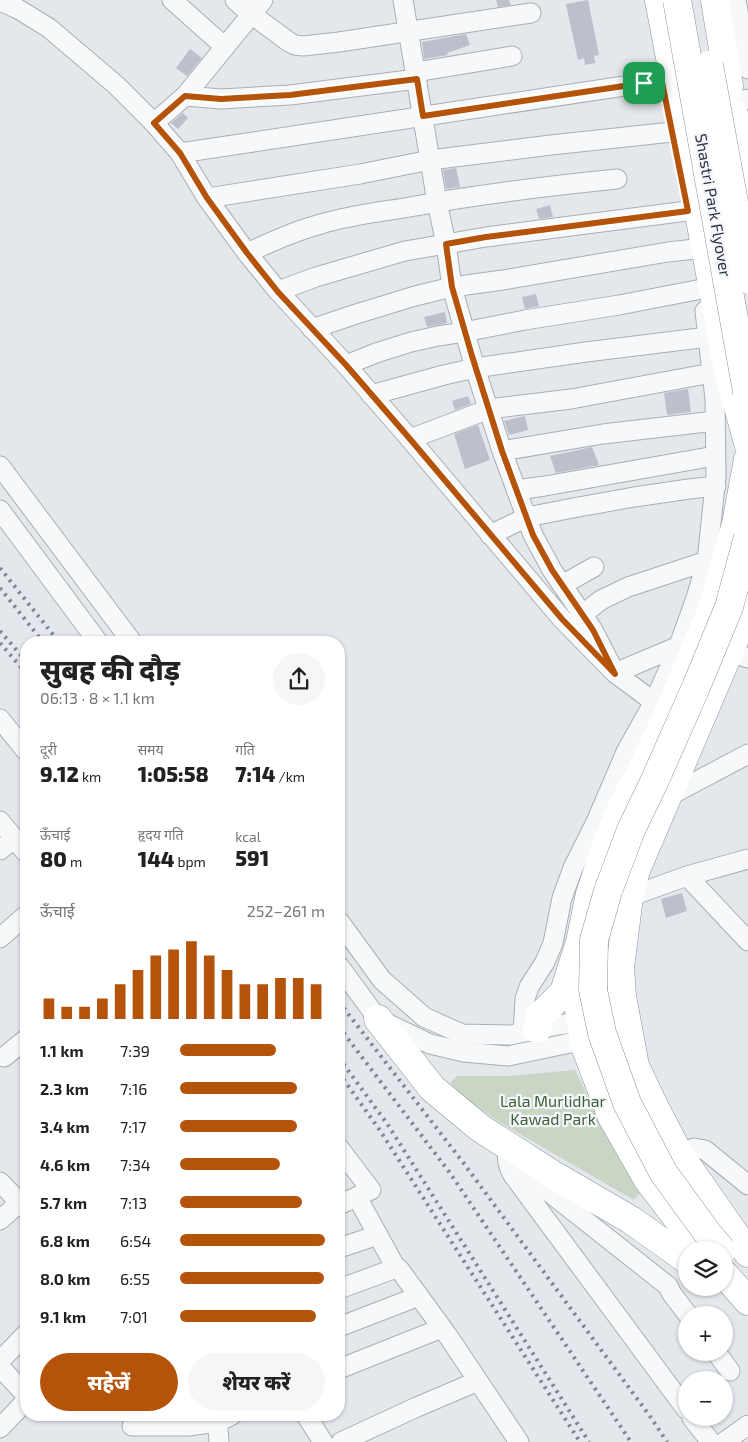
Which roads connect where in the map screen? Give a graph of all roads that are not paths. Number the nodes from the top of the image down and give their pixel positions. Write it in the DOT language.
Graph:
graph roads {
  1 [pos="172,0"];
  2 [pos="234,0"];
  3 [pos="263,0"];
  4 [pos="403,0"];
  5 [pos="646,0"];
  6 [pos="659,0"];
  7 [pos="677,0"];
  8 [pos="697,0"];
  9 [pos="715,0"];
  10 [pos="736,0"];
  11 [pos="0,1"];
  12 [pos="23,6"];
  13 [pos="531,13"];
  14 [pos="251,14"];
  15 [pos="409,32"];
  16 [pos="225,47"];
  17 [pos="512,56"];
  18 [pos="416,76"];
  19 [pos="743,84"];
  20 [pos="185,96"];
  21 [pos="672,109"];
  22 [pos="423,116"];
  23 [pos="154,123"];
  24 [pos="180,153"];
  25 [pos="430,160"];
  26 [pos="617,180"];
  27 [pos="748,191"];
  28 [pos="207,198"];
  29 [pos="437,202"];
  30 [pos="688,211"];
  31 [pos="446,244"];
  32 [pos="695,249"];
  33 [pos="247,253"];
  34 [pos="748,279"];
  35 [pos="452,287"];
  36 [pos="702,289"];
  37 [pos="278,292"];
  38 [pos="312,329"];
  39 [pos="464,332"];
  40 [pos="708,337"];
  41 [pos="346,365"];
  42 [pos="475,368"];
  43 [pos="712,373"];
  44 [pos="371,396"];
  45 [pos="748,402"];
  46 [pos="489,409"];
  47 [pos="715,421"];
  48 [pos="410,439"];
  49 [pos="748,443"];
  50 [pos="502,451"];
  51 [pos="715,456"];
  52 [pos="748,459"];
  53 [pos="0,466"];
  54 [pos="716,486"];
  55 [pos="516,490"];
  56 [pos="0,510"];
  57 [pos="527,518"];
  58 [pos="490,535"];
  59 [pos="748,536"];
  60 [pos="707,561"];
  61 [pos="594,567"];
  62 [pos="562,585"];
  63 [pos="748,603"];
  64 [pos="582,615"];
  65 [pos="94,636"];
  66 [pos="128,636"];
  67 [pos="679,646"];
  68 [pos="738,655"];
  69 [pos="615,674"];
  70 [pos="654,702"];
  71 [pos="0,719"];
  72 [pos="20,744"];
  73 [pos="748,754"];
  74 [pos="667,797"];
  75 [pos="0,821"];
  76 [pos="7,845"];
  77 [pos="20,850"];
  78 [pos="748,859"];
  79 [pos="687,876"];
  80 [pos="629,897"];
  81 [pos="20,920"];
  82 [pos="345,929"];
  83 [pos="0,938"];
  84 [pos="748,941"];
  85 [pos="580,942"];
  86 [pos="345,974"];
  87 [pos="424,1017"];
  88 [pos="378,1019"];
  89 [pos="627,1022"];
  90 [pos="530,1031"];
  91 [pos="582,1032"];
  92 [pos="416,1038"];
  93 [pos="20,1044"];
  94 [pos="4,1057"];
  95 [pos="507,1152"];
  96 [pos="679,1154"];
  97 [pos="345,1156"];
  98 [pos="744,1176"];
  99 [pos="0,1182"];
  100 [pos="345,1199"];
  101 [pos="20,1200"];
  102 [pos="20,1206"];
  103 [pos="0,1220"];
  104 [pos="378,1235"];
  105 [pos="695,1241"];
  106 [pos="714,1241"];
  107 [pos="345,1246"];
  108 [pos="678,1252"];
  109 [pos="748,1253"];
  110 [pos="733,1262"];
  111 [pos="396,1268"];
  112 [pos="748,1279"];
  113 [pos="733,1284"];
  114 [pos="345,1287"];
  115 [pos="733,1291"];
  116 [pos="419,1296"];
  117 [pos="748,1302"];
  118 [pos="681,1306"];
  119 [pos="345,1325"];
  120 [pos="442,1328"];
  121 [pos="20,1340"];
  122 [pos="0,1361"];
  123 [pos="723,1361"];
  124 [pos="0,1367"];
  125 [pos="345,1367"];
  126 [pos="730,1371"];
  127 [pos="478,1381"];
  128 [pos="20,1389"];
  129 [pos="678,1398"];
  130 [pos="20,1407"];
  131 [pos="207,1421"];
  132 [pos="222,1421"];
  133 [pos="310,1421"];
  134 [pos="748,1425"];
  135 [pos="698,1426"];
  136 [pos="0,1428"];
  137 [pos="131,1428"];
  138 [pos="219,1442"];
  139 [pos="323,1442"];
  140 [pos="342,1442"];
  141 [pos="519,1442"];
  142 [pos="711,1442"];
  143 [pos="724,1442"];
  1 -- 16 [label="street"];
  2 -- 14 [label="street"];
  3 -- 14 [label="street"];
  4 -- 15 [label="street"];
  5 -- 21 [label="street"];
  6 -- 21 [label="highway"];
  7 -- 45 [label="highway, Shastri Park Flyover, bridge"];
  8 -- 34 [label="highway, Shastri Park Flyover, bridge"];
  9 -- 19 [label="highway"];
  10 -- 19 [label="street"];
  11 -- 12 [label="street"];
  12 -- 23 [label="street"];
  13 -- 15 [label="street"];
  14 -- 15 [label="street"];
  14 -- 16 [label="street"];
  15 -- 18 [label="street"];
  16 -- 20 [label="street"];
  17 -- 18 [label="street"];
  18 -- 20 [label="street"];
  18 -- 22 [label="street"];
  19 -- 21 [label="street"];
  19 -- 27 [label="highway"];
  20 -- 23 [label="street"];
  21 -- 22 [label="street"];
  21 -- 25 [label="street"];
  21 -- 30 [label="street"];
  21 -- 49 [label="highway"];
  22 -- 24 [label="street"];
  22 -- 25 [label="street"];
  23 -- 24 [label="street"];
  24 -- 28 [label="street"];
  25 -- 28 [label="street"];
  25 -- 29 [label="street"];
  26 -- 29 [label="street"];
  28 -- 33 [label="street"];
  29 -- 31 [label="street"];
  29 -- 33 [label="street"];
  30 -- 31 [label="street"];
  30 -- 32 [label="street"];
  31 -- 35 [label="street"];
  31 -- 37 [label="street"];
  32 -- 35 [label="street"];
  32 -- 36 [label="street"];
  33 -- 37 [label="street"];
  35 -- 38 [label="street"];
  35 -- 39 [label="street"];
  36 -- 39 [label="street"];
  36 -- 40 [label="street"];
  37 -- 38 [label="street"];
  38 -- 41 [label="street"];
  39 -- 41 [label="street"];
  39 -- 42 [label="street"];
  40 -- 42 [label="street"];
  40 -- 43 [label="street"];
  41 -- 44 [label="street"];
  42 -- 44 [label="street"];
  42 -- 46 [label="street"];
  43 -- 46 [label="street"];
  43 -- 47 [label="street"];
  44 -- 48 [label="street"];
  46 -- 48 [label="street"];
  46 -- 50 [label="street"];
  47 -- 50 [label="street"];
  47 -- 51 [label="street"];
  48 -- 58 [label="street"];
  50 -- 55 [label="street"];
  51 -- 54 [label="street"];
  51 -- 55 [label="street"];
  52 -- 85 [label="highway"];
  53 -- 66 [label="street"];
  54 -- 57 [label="street"];
  54 -- 60 [label="street"];
  55 -- 57 [label="street"];
  56 -- 65 [label="street"];
  57 -- 58 [label="street"];
  57 -- 62 [label="street"];
  58 -- 69 [label="street"];
  59 -- 106 [label="highway, bridge"];
  60 -- 64 [label="street"];
  60 -- 67 [label="street"];
  61 -- 62 [label="street"];
  62 -- 64 [label="street"];
  63 -- 68 [label="highway"];
  64 -- 69 [label="street"];
  67 -- 69 [label="street"];
  67 -- 70 [label="street"];
  68 -- 74 [label="highway"];
  69 -- 70 [label="street"];
  70 -- 90 [label="street"];
  71 -- 72 [label="street"];
  73 -- 74 [label="street"];
  74 -- 80 [label="highway"];
  75 -- 76 [label="street"];
  76 -- 77 [label="street"];
  78 -- 79 [label="street"];
  79 -- 80 [label="street"];
  79 -- 84 [label="street"];
  80 -- 89 [label="highway"];
  81 -- 83 [label="street"];
  82 -- 87 [label="street"];
  85 -- 90 [label="highway"];
  85 -- 91 [label="highway"];
  86 -- 88 [label="street"];
  87 -- 90 [label="street"];
  87 -- 92 [label="street"];
  88 -- 92 [label="street"];
  88 -- 95 [label="highway"];
  89 -- 91 [label="street"];
  89 -- 96 [label="highway"];
  90 -- 91 [label="street"];
  91 -- 92 [label="street"];
  91 -- 105 [label="highway"];
  93 -- 94 [label="street"];
  95 -- 108 [label="highway"];
  95 -- 118 [label="street"];
  95 -- 129 [label="street"];
  96 -- 98 [label="street"];
  96 -- 109 [label="highway"];
  97 -- 100 [label="street"];
  99 -- 101 [label="street"];
  100 -- 104 [label="street"];
  102 -- 103 [label="street"];
  104 -- 107 [label="street"];
  104 -- 111 [label="street"];
  110 -- 112 [label="highway"];
  111 -- 114 [label="street"];
  111 -- 116 [label="street"];
  113 -- 117 [label="highway"];
  115 -- 117 [label="highway"];
  116 -- 119 [label="street"];
  116 -- 120 [label="street"];
  120 -- 125 [label="street"];
  120 -- 127 [label="street"];
  121 -- 122 [label="street"];
  123 -- 126 [label="street"];
  124 -- 128 [label="street"];
  127 -- 140 [label="street"];
  127 -- 141 [label="street"];
  130 -- 136 [label="street"];
  131 -- 137 [label="street"];
  132 -- 138 [label="street"];
  133 -- 139 [label="street"];
  134 -- 143 [label="street"];
  135 -- 142 [label="street"];
}
